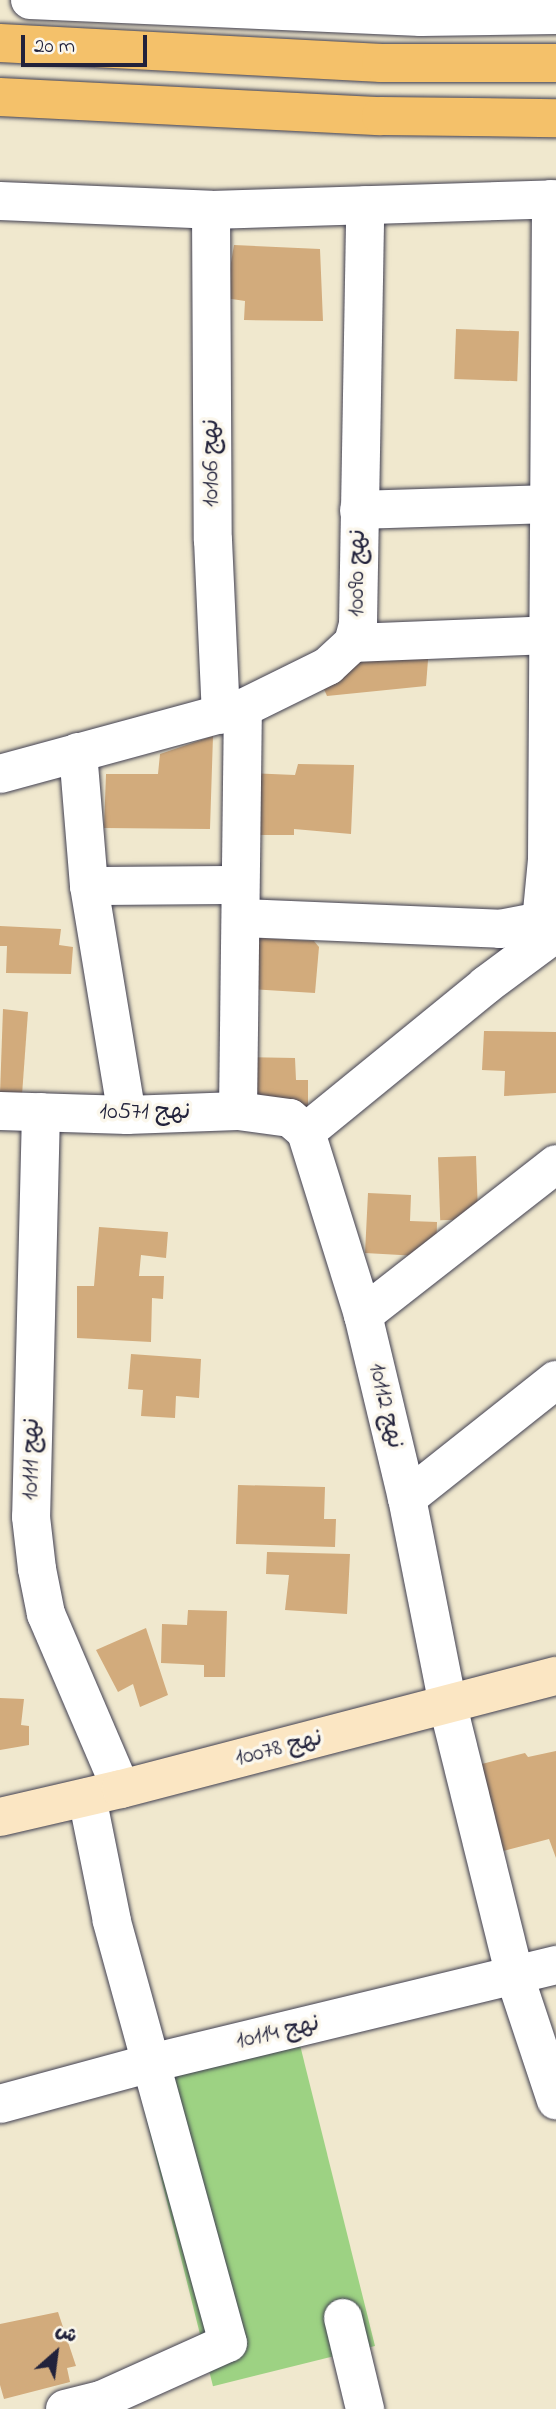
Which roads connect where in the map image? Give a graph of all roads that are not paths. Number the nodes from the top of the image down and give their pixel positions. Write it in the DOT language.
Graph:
graph roads {
  1 [pos="30,0"];
  2 [pos="41,0"];
  3 [pos="124,3"];
  4 [pos="227,4"];
  5 [pos="356,6"];
  6 [pos="454,8"];
  7 [pos="553,10"];
  8 [pos="0,43"];
  9 [pos="556,63"];
  10 [pos="0,97"];
  11 [pos="556,118"];
  12 [pos="554,199"];
  13 [pos="0,201"];
  14 [pos="365,205"];
  15 [pos="211,210"];
  16 [pos="549,504"];
  17 [pos="359,510"];
  18 [pos="549,635"];
  19 [pos="353,643"];
  20 [pos="232,712"];
  21 [pos="78,752"];
  22 [pos="0,774"];
  23 [pos="89,886"];
  24 [pos="241,901"];
  25 [pos="551,924"];
  26 [pos="0,1111"];
  27 [pos="238,1111"];
  28 [pos="41,1112"];
  29 [pos="127,1115"];
  30 [pos="298,1125"];
  31 [pos="556,1164"];
  32 [pos="363,1315"];
  33 [pos="556,1380"];
  34 [pos="407,1498"];
  35 [pos="556,1676"];
  36 [pos="448,1706"];
  37 [pos="104,1793"];
  38 [pos="0,1817"];
  39 [pos="556,1965"];
  40 [pos="515,1977"];
  41 [pos="151,2063"];
  42 [pos="556,2100"];
  43 [pos="0,2104"];
  44 [pos="343,2318"];
  45 [pos="90,2406"];
  46 [pos="365,2409"];
  1 -- 2 [label="street"];
  2 -- 3 [label="street"];
  3 -- 4 [label="street"];
  4 -- 5 [label="street"];
  5 -- 6 [label="street"];
  6 -- 7 [label="street"];
  8 -- 9 [label="highway"];
  10 -- 11 [label="highway"];
  12 -- 14 [label="street"];
  12 -- 16 [label="street"];
  13 -- 15 [label="street"];
  14 -- 15 [label="street"];
  14 -- 17 [label="street, نهج 10090"];
  15 -- 20 [label="street, نهج 10106"];
  16 -- 17 [label="street"];
  16 -- 18 [label="street"];
  17 -- 19 [label="street, نهج 10090"];
  18 -- 19 [label="street"];
  18 -- 25 [label="street"];
  19 -- 20 [label="street, نهج 10090"];
  20 -- 21 [label="street, نهج 10090"];
  20 -- 24 [label="street, نهج 10106"];
  21 -- 22 [label="street, نهج 10090"];
  21 -- 23 [label="street"];
  23 -- 24 [label="street"];
  23 -- 29 [label="street"];
  24 -- 25 [label="street"];
  24 -- 27 [label="street, نهج 10106"];
  25 -- 30 [label="street"];
  26 -- 28 [label="street, نهج 10571"];
  27 -- 29 [label="street, نهج 10571"];
  27 -- 30 [label="street, نهج 10571"];
  28 -- 29 [label="street, نهج 10571"];
  28 -- 37 [label="street, نهج 10111"];
  30 -- 32 [label="street, نهج 10112"];
  31 -- 32 [label="street"];
  32 -- 34 [label="street, نهج 10112"];
  33 -- 34 [label="street"];
  34 -- 36 [label="street, نهج 10112"];
  35 -- 36 [label="street, نهج 10078"];
  36 -- 37 [label="street, نهج 10078"];
  36 -- 40 [label="street, نهج 10112"];
  37 -- 38 [label="street, نهج 10078"];
  37 -- 41 [label="street, نهج 10111"];
  39 -- 40 [label="street, نهج 10114"];
  40 -- 41 [label="street, نهج 10114"];
  40 -- 42 [label="street, نهج 10112"];
  41 -- 43 [label="street, نهج 10114"];
  41 -- 45 [label="street, نهج 10111"];
  44 -- 46 [label="street"];
}
